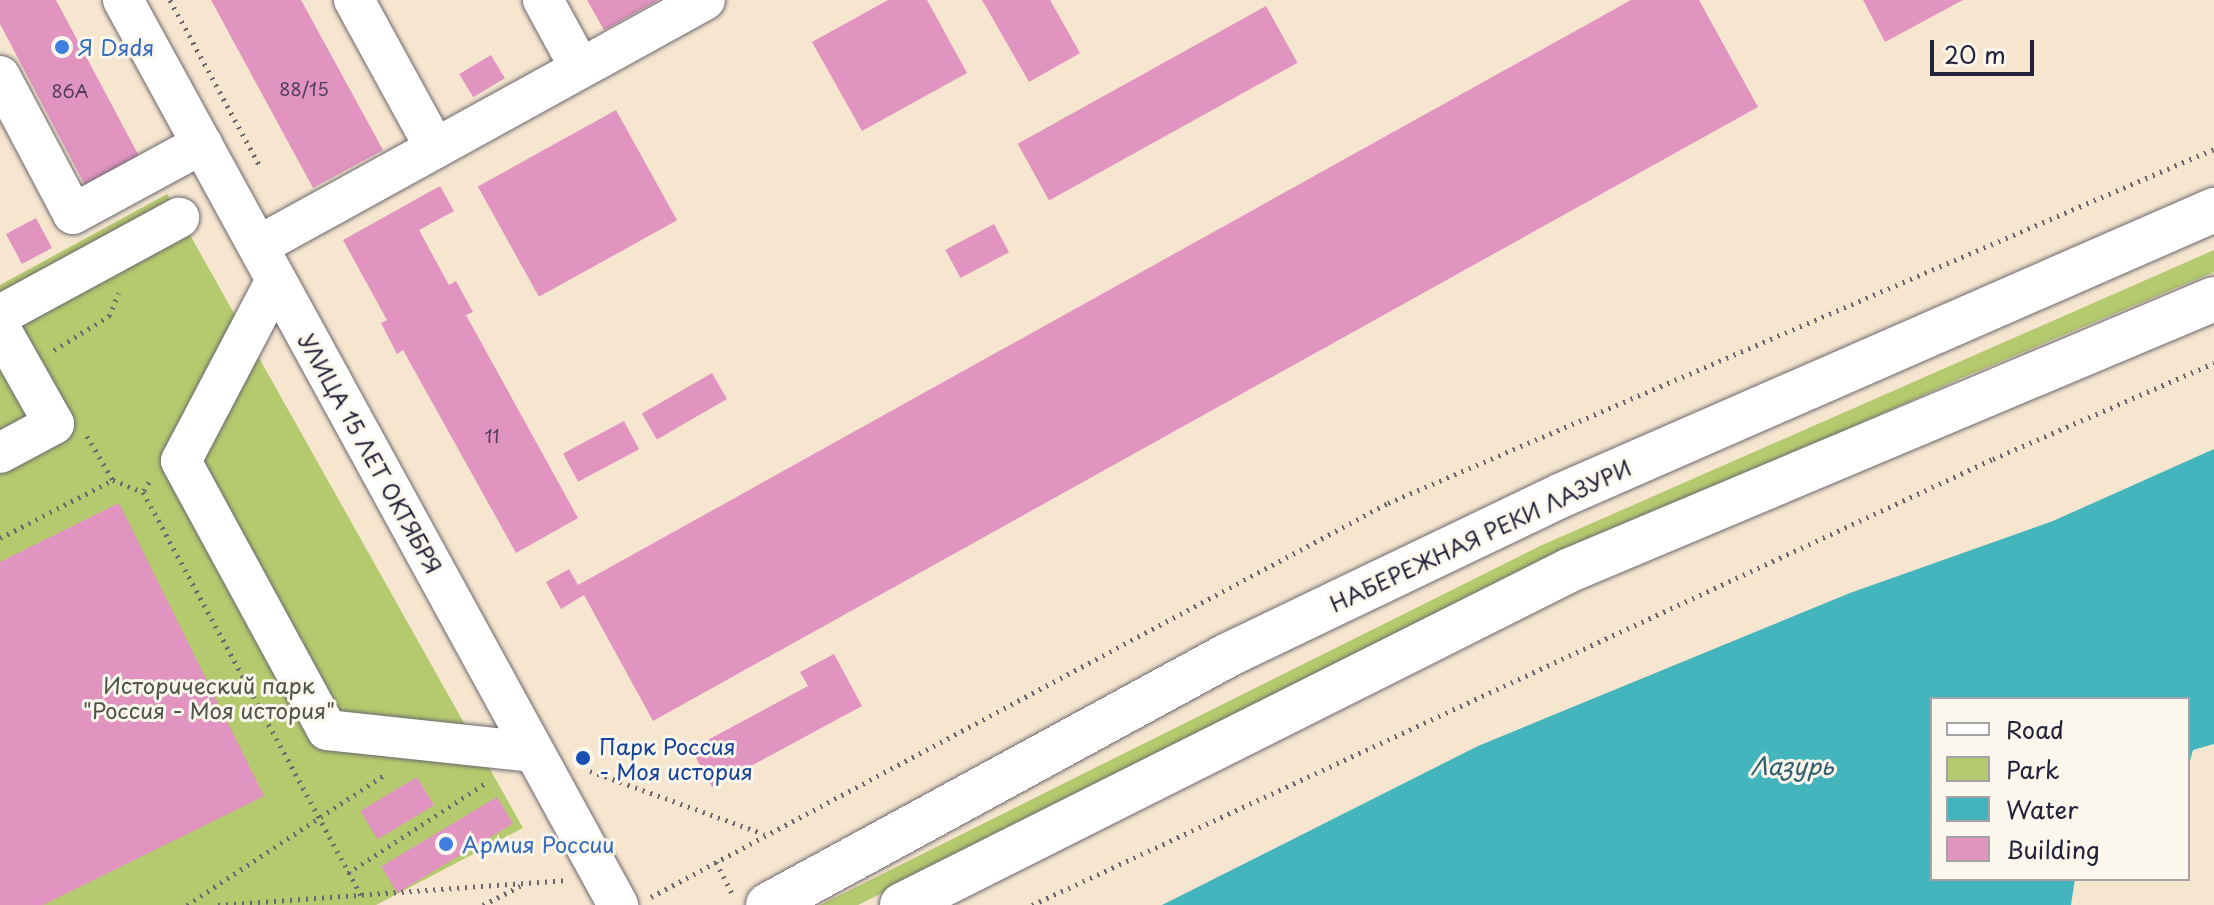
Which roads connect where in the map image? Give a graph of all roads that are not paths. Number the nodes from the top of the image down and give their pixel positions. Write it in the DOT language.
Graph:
graph roads {
  1 [pos="123,0"];
  2 [pos="354,0"];
  3 [pos="543,0"];
  4 [pos="705,0"];
  5 [pos="580,68"];
  6 [pos="0,76"];
  7 [pos="202,144"];
  8 [pos="435,148"];
  9 [pos="2214,210"];
  10 [pos="179,218"];
  11 [pos="258,246"];
  12 [pos="276,280"];
  13 [pos="2214,299"];
  14 [pos="0,315"];
  15 [pos="0,328"];
  16 [pos="0,453"];
  17 [pos="534,752"];
  18 [pos="750,899"];
  19 [pos="633,902"];
  20 [pos="902,905"];
  1 -- 7 [label="street, УЛИЦА 15 ЛЕТ ОКТЯБРЯ"];
  2 -- 8 [label="street"];
  3 -- 5 [label="street"];
  4 -- 5 [label="street"];
  5 -- 8 [label="street"];
  6 -- 7 [label="street"];
  7 -- 11 [label="street, УЛИЦА 15 ЛЕТ ОКТЯБРЯ"];
  8 -- 11 [label="street"];
  9 -- 18 [label="main road, НАБЕРЕЖНАЯ РЕКИ ЛАЗУРИ"];
  10 -- 14 [label="street"];
  11 -- 12 [label="street, УЛИЦА 15 ЛЕТ ОКТЯБРЯ"];
  12 -- 17 [label="street, УЛИЦА 15 ЛЕТ ОКТЯБРЯ"];
  12 -- 17 [label="street"];
  13 -- 20 [label="main road"];
  15 -- 16 [label="street"];
  17 -- 19 [label="street, УЛИЦА 15 ЛЕТ ОКТЯБРЯ"];
}
